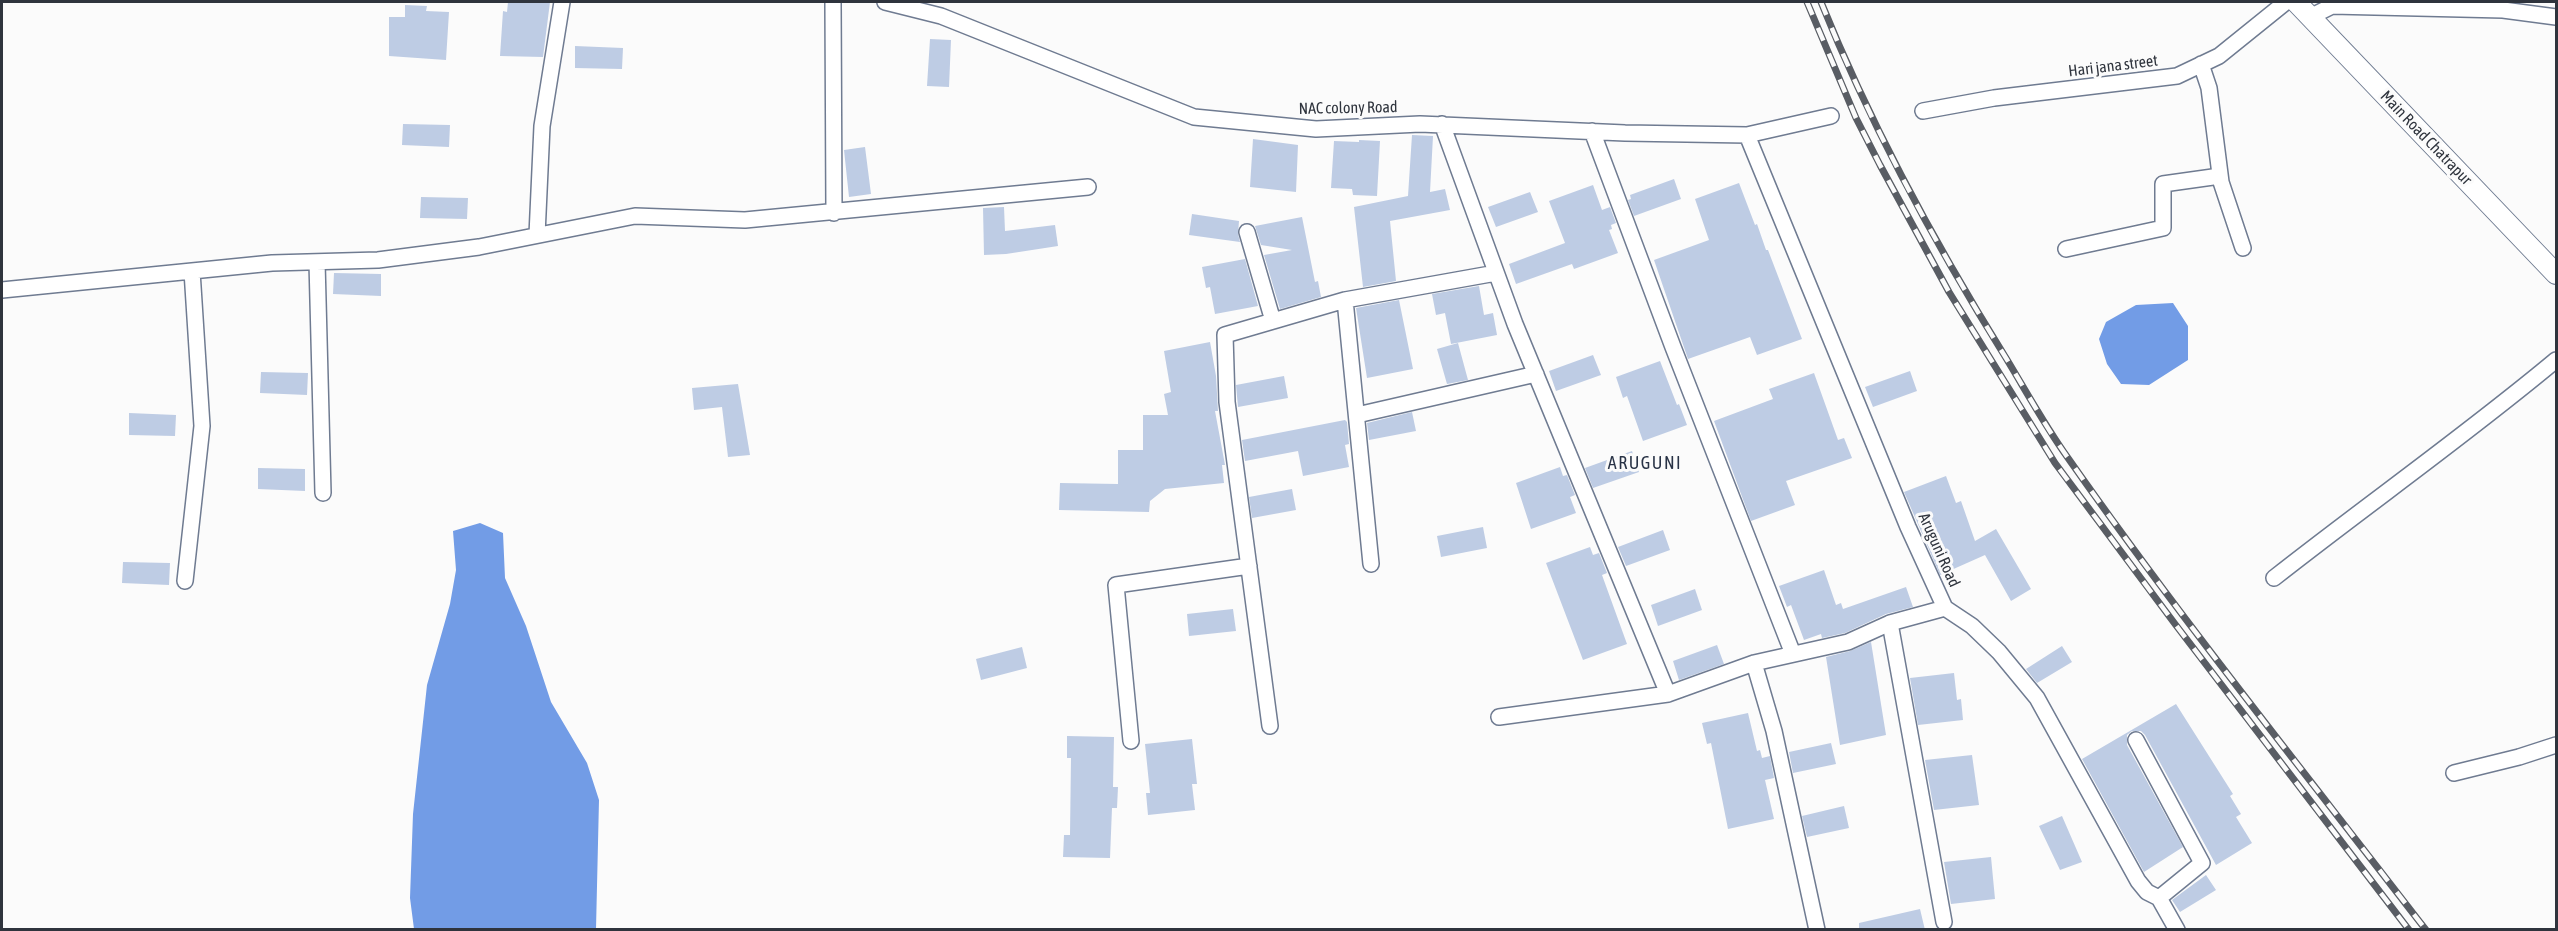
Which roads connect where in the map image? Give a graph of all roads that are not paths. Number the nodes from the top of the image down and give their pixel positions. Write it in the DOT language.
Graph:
graph roads {
  1 [pos="562,2"];
  2 [pos="833,2"];
  3 [pos="885,2"];
  4 [pos="2286,2"];
  5 [pos="2296,2"];
  6 [pos="2332,4"];
  7 [pos="2310,17"];
  8 [pos="2556,17"];
  9 [pos="2201,64"];
  10 [pos="1923,111"];
  11 [pos="1831,116"];
  12 [pos="1442,124"];
  13 [pos="1592,131"];
  14 [pos="1747,135"];
  15 [pos="2220,176"];
  16 [pos="1088,187"];
  17 [pos="834,213"];
  18 [pos="1246,232"];
  19 [pos="537,235"];
  20 [pos="2243,248"];
  21 [pos="2066,249"];
  22 [pos="317,262"];
  23 [pos="192,271"];
  24 [pos="1496,273"];
  25 [pos="2556,274"];
  26 [pos="2,290"];
  27 [pos="1345,300"];
  28 [pos="1273,321"];
  29 [pos="2556,360"];
  30 [pos="1536,374"];
  31 [pos="1358,415"];
  32 [pos="323,493"];
  33 [pos="1371,564"];
  34 [pos="1249,566"];
  35 [pos="2274,578"];
  36 [pos="185,581"];
  37 [pos="1945,608"];
  38 [pos="1890,623"];
  39 [pos="1793,654"];
  40 [pos="1754,663"];
  41 [pos="1668,694"];
  42 [pos="1499,717"];
  43 [pos="1270,726"];
  44 [pos="2136,740"];
  45 [pos="1131,741"];
  46 [pos="2556,745"];
  47 [pos="2454,773"];
  48 [pos="2159,898"];
  49 [pos="1944,922"];
  50 [pos="1817,930"];
  51 [pos="2177,930"];
  1 -- 19 [label="street"];
  2 -- 17 [label="street"];
  3 -- 12 [label="street, NAC colony Road"];
  4 -- 9 [label="street, Hari jana street"];
  5 -- 7 [label="street, Main Road Chatrapur"];
  6 -- 7 [label="street"];
  6 -- 8 [label="street"];
  7 -- 25 [label="street, Main Road Chatrapur"];
  9 -- 10 [label="street, Hari jana street"];
  9 -- 15 [label="street"];
  11 -- 14 [label="street, NAC colony Road"];
  12 -- 13 [label="street, NAC colony Road"];
  12 -- 24 [label="street"];
  13 -- 14 [label="street, NAC colony Road"];
  13 -- 39 [label="street"];
  14 -- 37 [label="street, Aruguni Road"];
  15 -- 20 [label="street"];
  15 -- 21 [label="street"];
  16 -- 17 [label="street"];
  17 -- 19 [label="street"];
  18 -- 28 [label="street"];
  19 -- 22 [label="street"];
  22 -- 23 [label="street"];
  22 -- 32 [label="street"];
  23 -- 26 [label="street"];
  23 -- 36 [label="street"];
  24 -- 27 [label="street"];
  24 -- 30 [label="street"];
  27 -- 28 [label="street"];
  27 -- 31 [label="street"];
  28 -- 34 [label="street"];
  29 -- 35 [label="street"];
  30 -- 31 [label="street"];
  30 -- 41 [label="street"];
  31 -- 33 [label="street"];
  34 -- 43 [label="street"];
  34 -- 45 [label="street"];
  37 -- 38 [label="street"];
  37 -- 48 [label="street, Aruguni Road"];
  38 -- 39 [label="street"];
  38 -- 49 [label="street"];
  39 -- 40 [label="street"];
  40 -- 41 [label="street"];
  40 -- 50 [label="street"];
  41 -- 42 [label="street"];
  44 -- 48 [label="street"];
  46 -- 47 [label="street"];
  48 -- 51 [label="street, Aruguni Road"];
}
